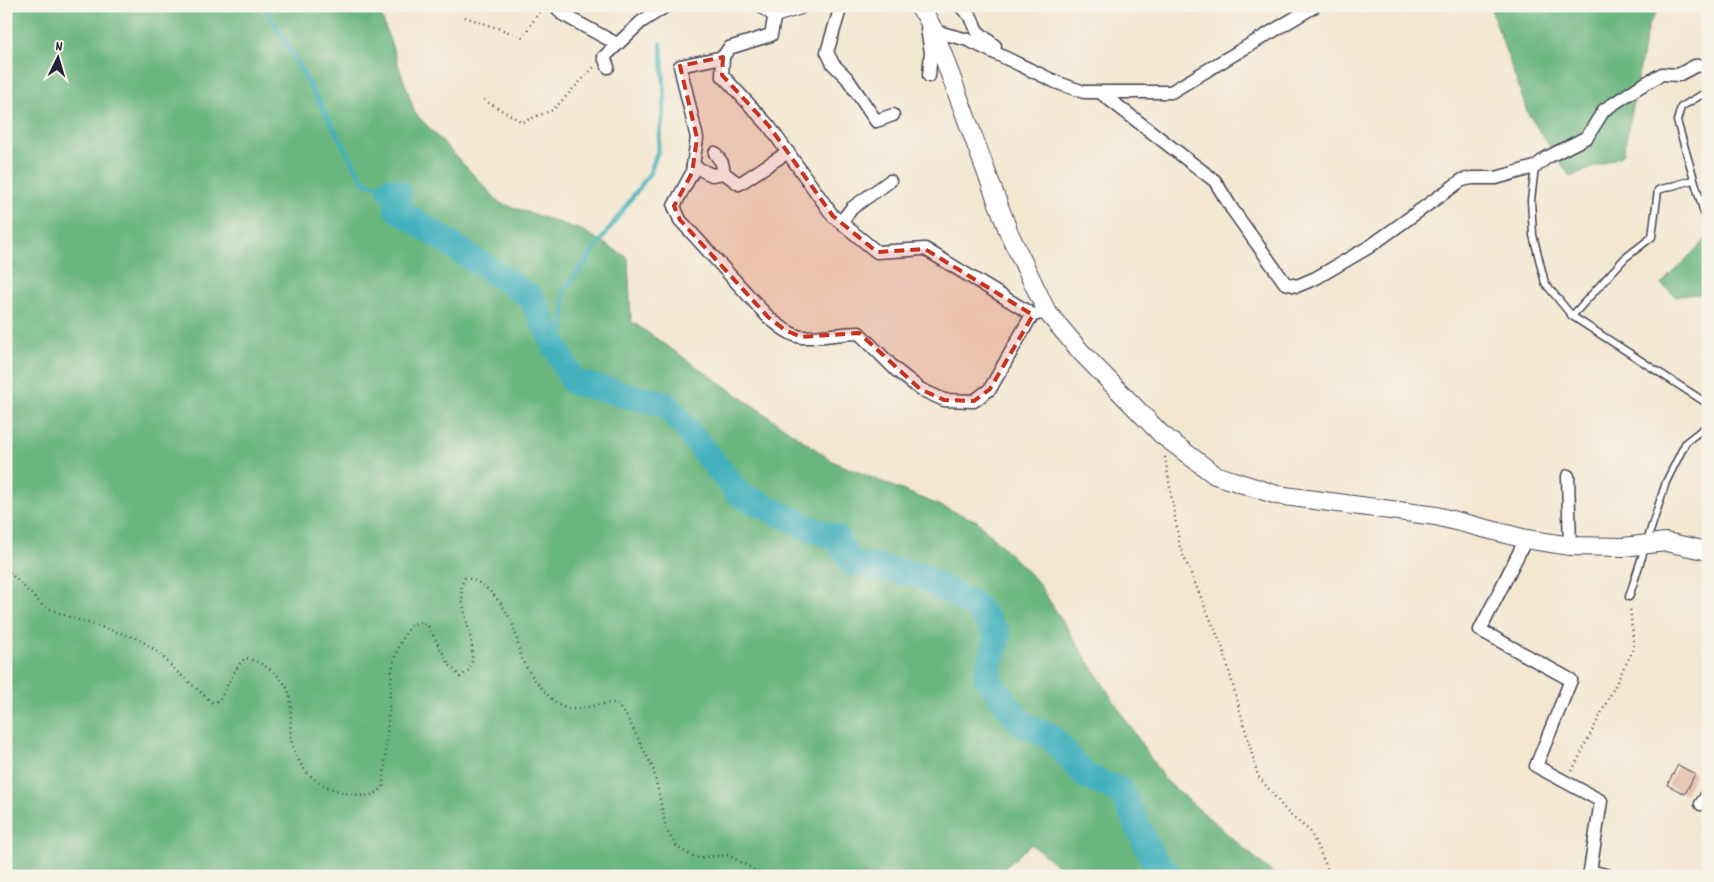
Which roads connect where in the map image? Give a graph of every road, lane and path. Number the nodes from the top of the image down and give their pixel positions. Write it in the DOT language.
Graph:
graph roads {
  1 [pos="543,6"];
  2 [pos="556,6"];
  3 [pos="666,6"];
  4 [pos="798,6"];
  5 [pos="841,6"];
  6 [pos="960,6"];
  7 [pos="1315,6"];
  8 [pos="923,9"];
  9 [pos="770,10"];
  10 [pos="465,17"];
  11 [pos="934,31"];
  12 [pos="617,44"];
  13 [pos="723,56"];
  14 [pos="1012,59"];
  15 [pos="606,62"];
  16 [pos="1708,65"];
  17 [pos="929,76"];
  18 [pos="1708,91"];
  19 [pos="1101,93"];
  20 [pos="484,100"];
  21 [pos="893,115"];
  22 [pos="788,152"];
  23 [pos="716,153"];
  24 [pos="693,166"];
  25 [pos="1536,167"];
  26 [pos="724,173"];
  27 [pos="890,180"];
  28 [pos="1694,180"];
  29 [pos="1708,215"];
  30 [pos="840,222"];
  31 [pos="1040,314"];
  32 [pos="1572,316"];
  33 [pos="1708,404"];
  34 [pos="1708,425"];
  35 [pos="1161,434"];
  36 [pos="1568,476"];
  37 [pos="1526,539"];
  38 [pos="1645,545"];
  39 [pos="1570,546"];
  40 [pos="1708,551"];
  41 [pos="6,569"];
  42 [pos="1629,597"];
  43 [pos="1566,783"];
  44 [pos="1590,874"];
  45 [pos="765,876"];
  46 [pos="1330,876"];
  47 [pos="1609,876"];
  1 -- 10 [label="path"];
  2 -- 12 [label="street"];
  3 -- 12 [label="street"];
  4 -- 9 [label="street"];
  5 -- 21 [label="street"];
  6 -- 14 [label="street"];
  7 -- 19 [label="street"];
  8 -- 11 [label="street"];
  8 -- 17 [label="street"];
  9 -- 13 [label="street"];
  11 -- 14 [label="street"];
  11 -- 31 [label="street"];
  12 -- 15 [label="street"];
  13 -- 22 [label="street"];
  13 -- 24 [label="street"];
  14 -- 19 [label="street"];
  15 -- 20 [label="path"];
  16 -- 25 [label="street"];
  18 -- 28 [label="lane"];
  19 -- 25 [label="street"];
  22 -- 26 [label="street"];
  22 -- 30 [label="street"];
  23 -- 26 [label="street"];
  24 -- 26 [label="street"];
  24 -- 31 [label="street"];
  25 -- 32 [label="lane"];
  27 -- 30 [label="street"];
  28 -- 29 [label="lane"];
  28 -- 32 [label="lane"];
  30 -- 31 [label="street"];
  31 -- 35 [label="street"];
  32 -- 33 [label="lane"];
  34 -- 38 [label="lane"];
  35 -- 37 [label="street"];
  35 -- 46 [label="path"];
  36 -- 39 [label="street"];
  37 -- 39 [label="street"];
  37 -- 43 [label="street"];
  38 -- 39 [label="street"];
  38 -- 40 [label="street"];
  38 -- 42 [label="lane"];
  41 -- 45 [label="path"];
  42 -- 43 [label="path"];
  43 -- 44 [label="street"];
  44 -- 47 [label="street"];
}
